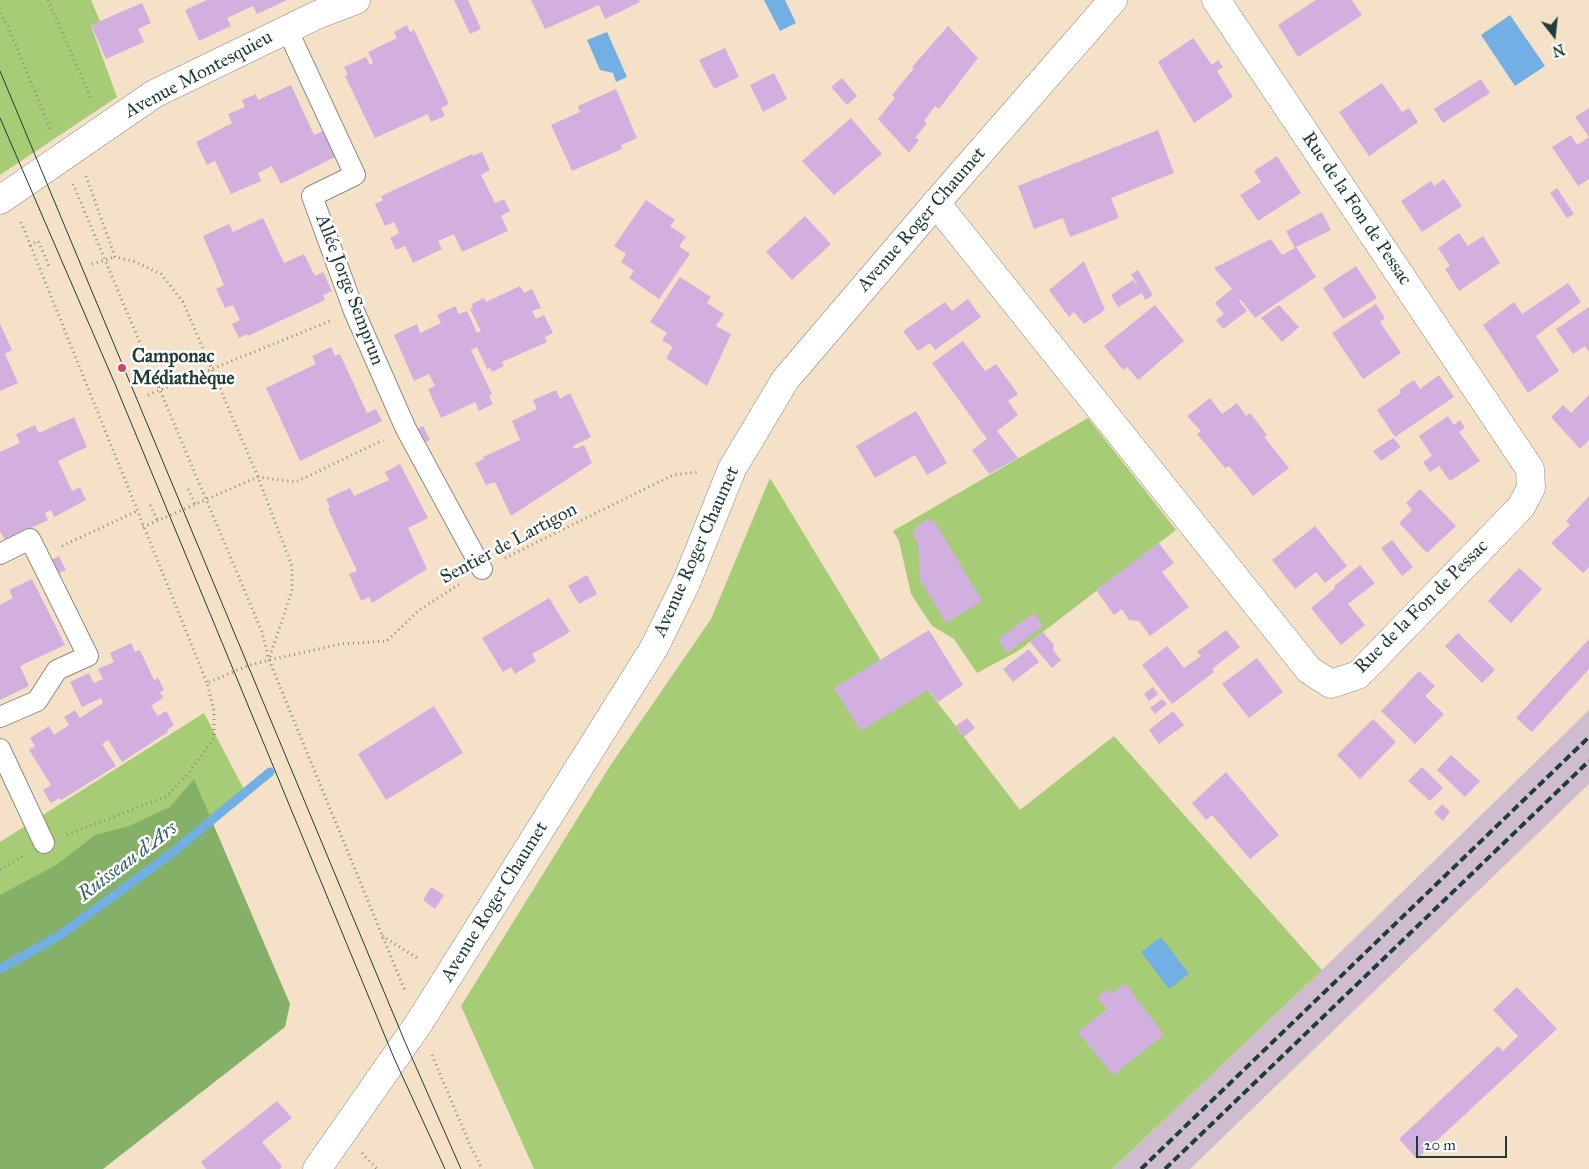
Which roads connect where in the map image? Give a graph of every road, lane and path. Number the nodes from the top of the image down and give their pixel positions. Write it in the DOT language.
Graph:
graph roads {
  1 [pos="48,0"];
  2 [pos="356,0"];
  3 [pos="1113,0"];
  4 [pos="1216,0"];
  5 [pos="0,13"];
  6 [pos="288,29"];
  7 [pos="94,106"];
  8 [pos="52,134"];
  9 [pos="86,175"];
  10 [pos="70,176"];
  11 [pos="0,200"];
  12 [pos="936,203"];
  13 [pos="20,221"];
  14 [pos="30,246"];
  15 [pos="115,257"];
  16 [pos="106,260"];
  17 [pos="92,264"];
  18 [pos="49,266"];
  19 [pos="354,311"];
  20 [pos="211,368"];
  21 [pos="160,390"];
  22 [pos="148,396"];
  23 [pos="406,429"];
  24 [pos="732,469"];
  25 [pos="258,477"];
  26 [pos="188,490"];
  27 [pos="205,500"];
  28 [pos="195,504"];
  29 [pos="150,506"];
  30 [pos="137,512"];
  31 [pos="158,521"];
  32 [pos="143,527"];
  33 [pos="0,554"];
  34 [pos="39,556"];
  35 [pos="482,569"];
  36 [pos="269,660"];
  37 [pos="207,683"];
  38 [pos="0,717"];
  39 [pos="0,749"];
  40 [pos="44,843"];
  41 [pos="0,870"];
  42 [pos="381,936"];
  43 [pos="419,959"];
  44 [pos="408,996"];
  45 [pos="432,1055"];
  46 [pos="317,1169"];
  47 [pos="482,1169"];
  1 -- 7 [label="path"];
  2 -- 6 [label="street, Avenue Montesquieu"];
  3 -- 12 [label="street, Avenue Roger Chaumet"];
  4 -- 12 [label="street, Rue de la Fon de Pessac"];
  5 -- 8 [label="path"];
  6 -- 11 [label="street, Avenue Montesquieu"];
  6 -- 19 [label="street, Allée Jorge Semprun"];
  9 -- 15 [label="path"];
  10 -- 16 [label="path"];
  12 -- 24 [label="street, Avenue Roger Chaumet"];
  13 -- 14 [label="path"];
  14 -- 18 [label="path"];
  14 -- 30 [label="path"];
  15 -- 16 [label="path"];
  15 -- 20 [label="path"];
  16 -- 17 [label="path"];
  16 -- 21 [label="path"];
  19 -- 20 [label="path"];
  19 -- 23 [label="street, Allée Jorge Semprun"];
  20 -- 21 [label="path"];
  20 -- 25 [label="path"];
  21 -- 22 [label="path"];
  21 -- 27 [label="path"];
  23 -- 25 [label="path"];
  23 -- 35 [label="street, Allée Jorge Semprun"];
  24 -- 35 [label="path, Sentier de Lartigon"];
  24 -- 46 [label="street, Avenue Roger Chaumet"];
  25 -- 27 [label="path"];
  25 -- 36 [label="path"];
  26 -- 28 [label="path"];
  27 -- 28 [label="path"];
  27 -- 36 [label="path"];
  28 -- 31 [label="path"];
  29 -- 31 [label="path"];
  30 -- 32 [label="path"];
  30 -- 34 [label="path"];
  31 -- 32 [label="path"];
  32 -- 37 [label="path"];
  33 -- 34 [label="street"];
  34 -- 38 [label="street"];
  35 -- 36 [label="path, Sentier de Lartigon"];
  36 -- 37 [label="path, Sentier de Lartigon"];
  36 -- 42 [label="path"];
  37 -- 40 [label="path"];
  39 -- 40 [label="street"];
  40 -- 41 [label="path"];
  42 -- 43 [label="path"];
  42 -- 44 [label="path"];
  45 -- 47 [label="path"];
}
